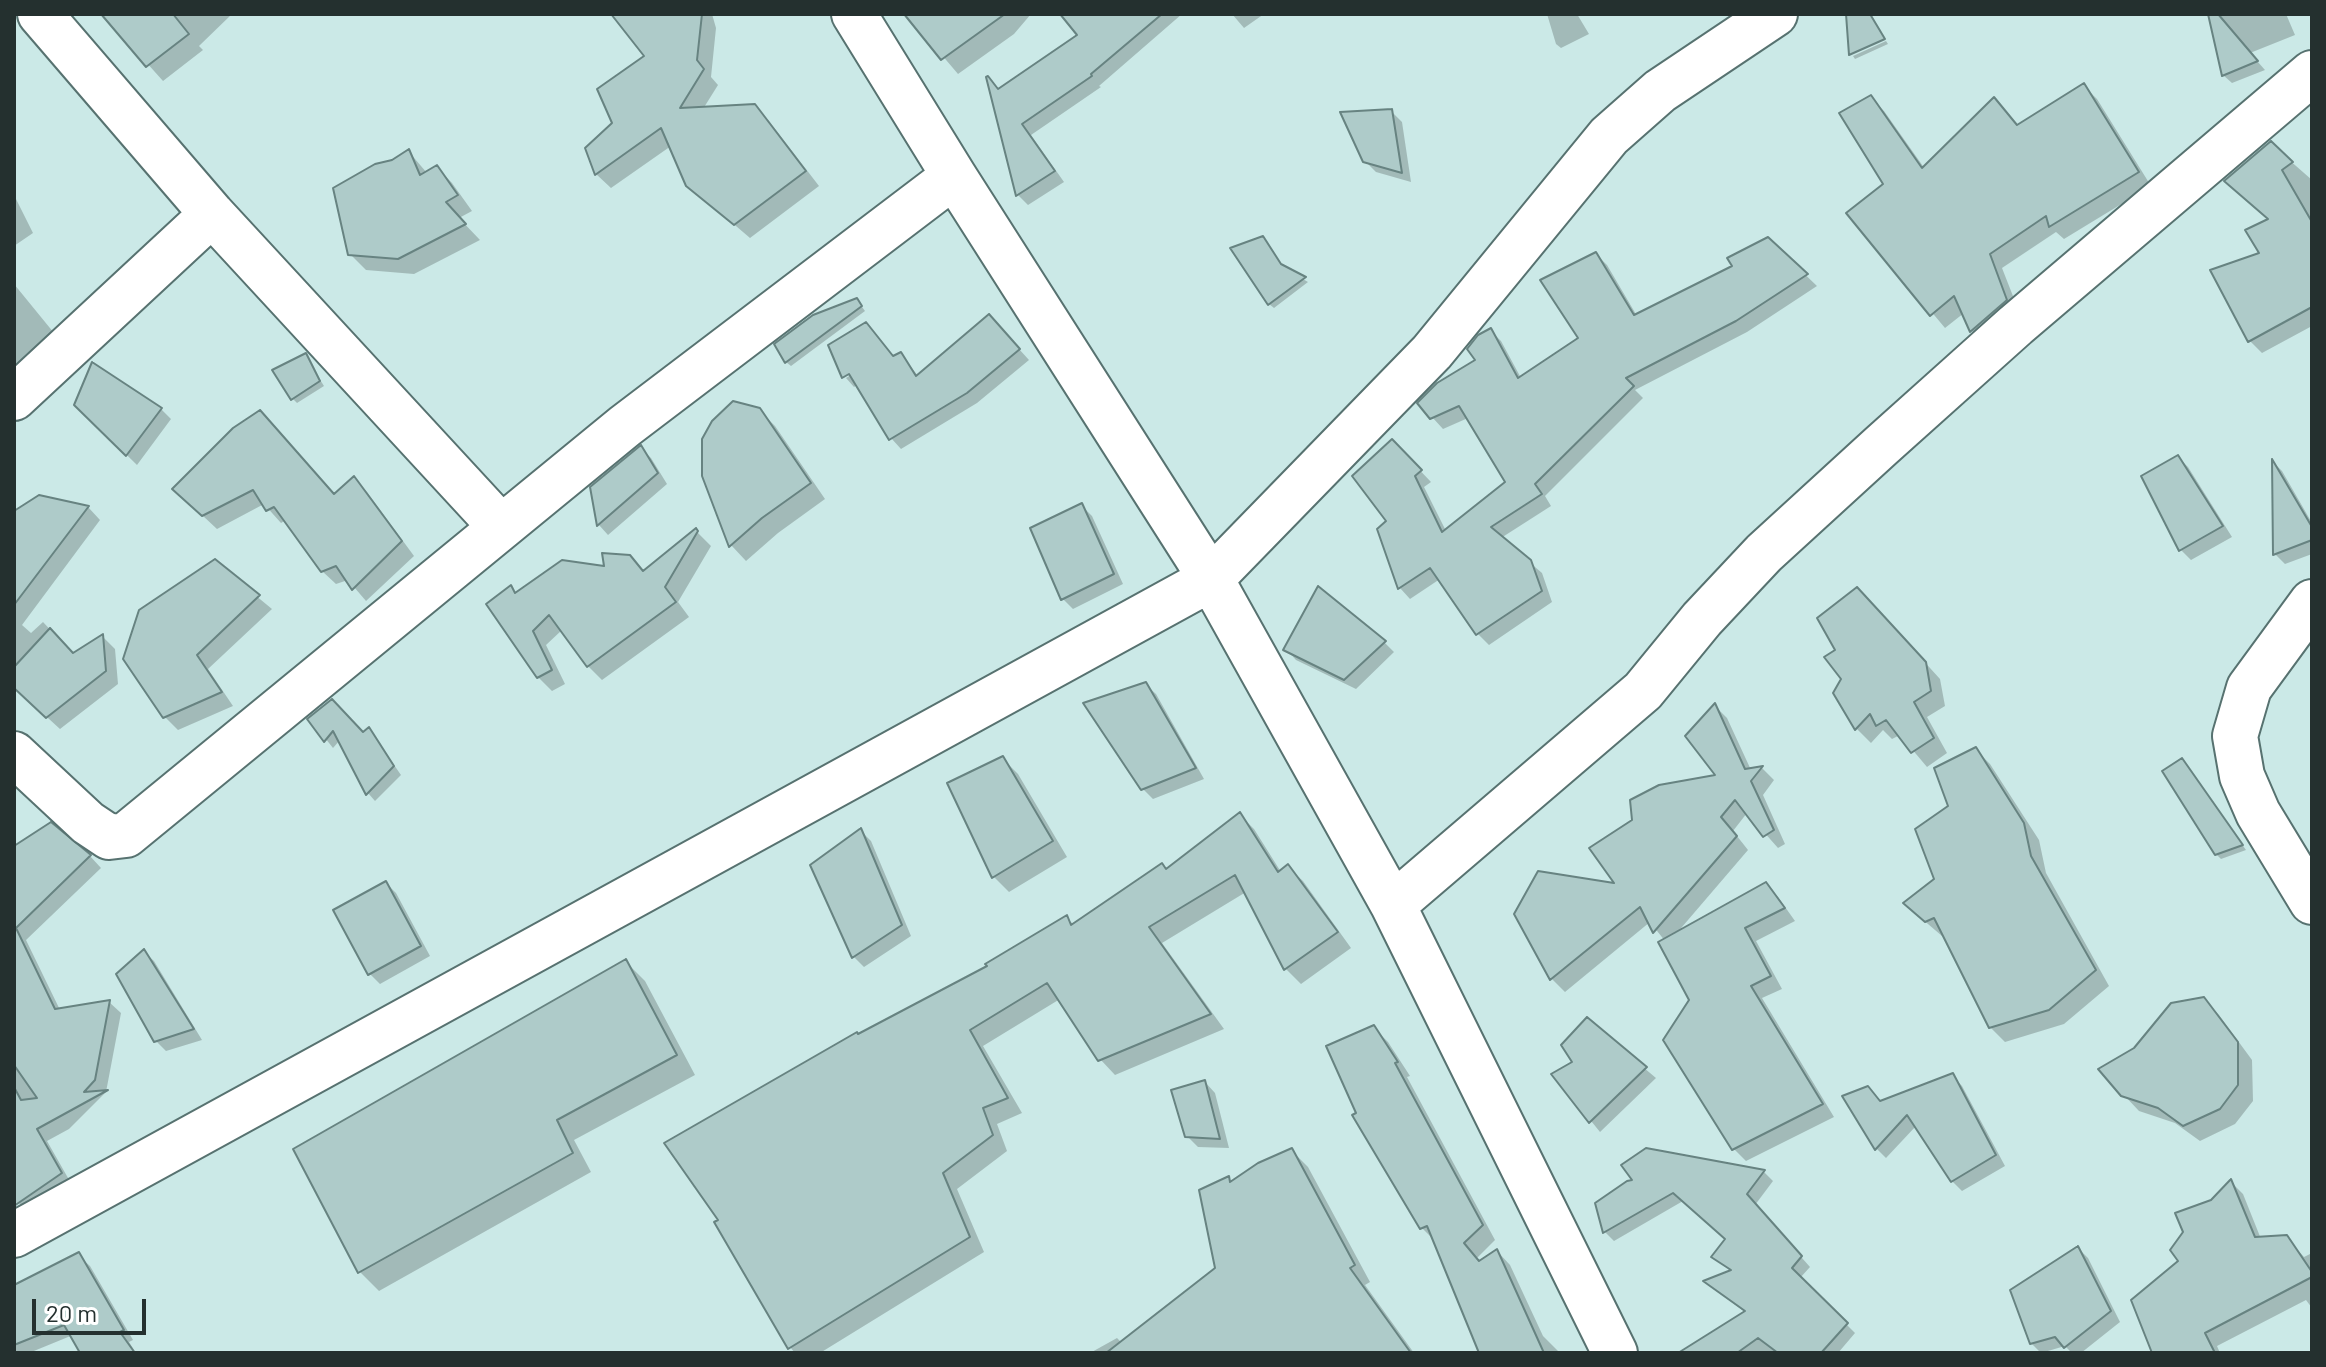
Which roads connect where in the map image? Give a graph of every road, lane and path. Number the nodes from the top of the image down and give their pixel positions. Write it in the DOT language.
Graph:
graph roads {
  1 [pos="40,14"];
  2 [pos="854,14"];
  3 [pos="1775,14"];
  4 [pos="2312,73"];
  5 [pos="954,176"];
  6 [pos="212,214"];
  7 [pos="14,398"];
  8 [pos="501,527"];
  9 [pos="1211,579"];
  10 [pos="2312,602"];
  11 [pos="14,754"];
  12 [pos="2312,902"];
  13 [pos="1393,905"];
  14 [pos="14,1235"];
  15 [pos="1615,1353"];
  1 -- 6 [label="street"];
  2 -- 5 [label="street"];
  3 -- 9 [label="street"];
  4 -- 13 [label="street"];
  5 -- 8 [label="street"];
  5 -- 9 [label="street"];
  6 -- 7 [label="street"];
  6 -- 8 [label="street"];
  8 -- 11 [label="street"];
  9 -- 13 [label="street"];
  9 -- 14 [label="street"];
  10 -- 12 [label="street"];
  13 -- 15 [label="street"];
}
